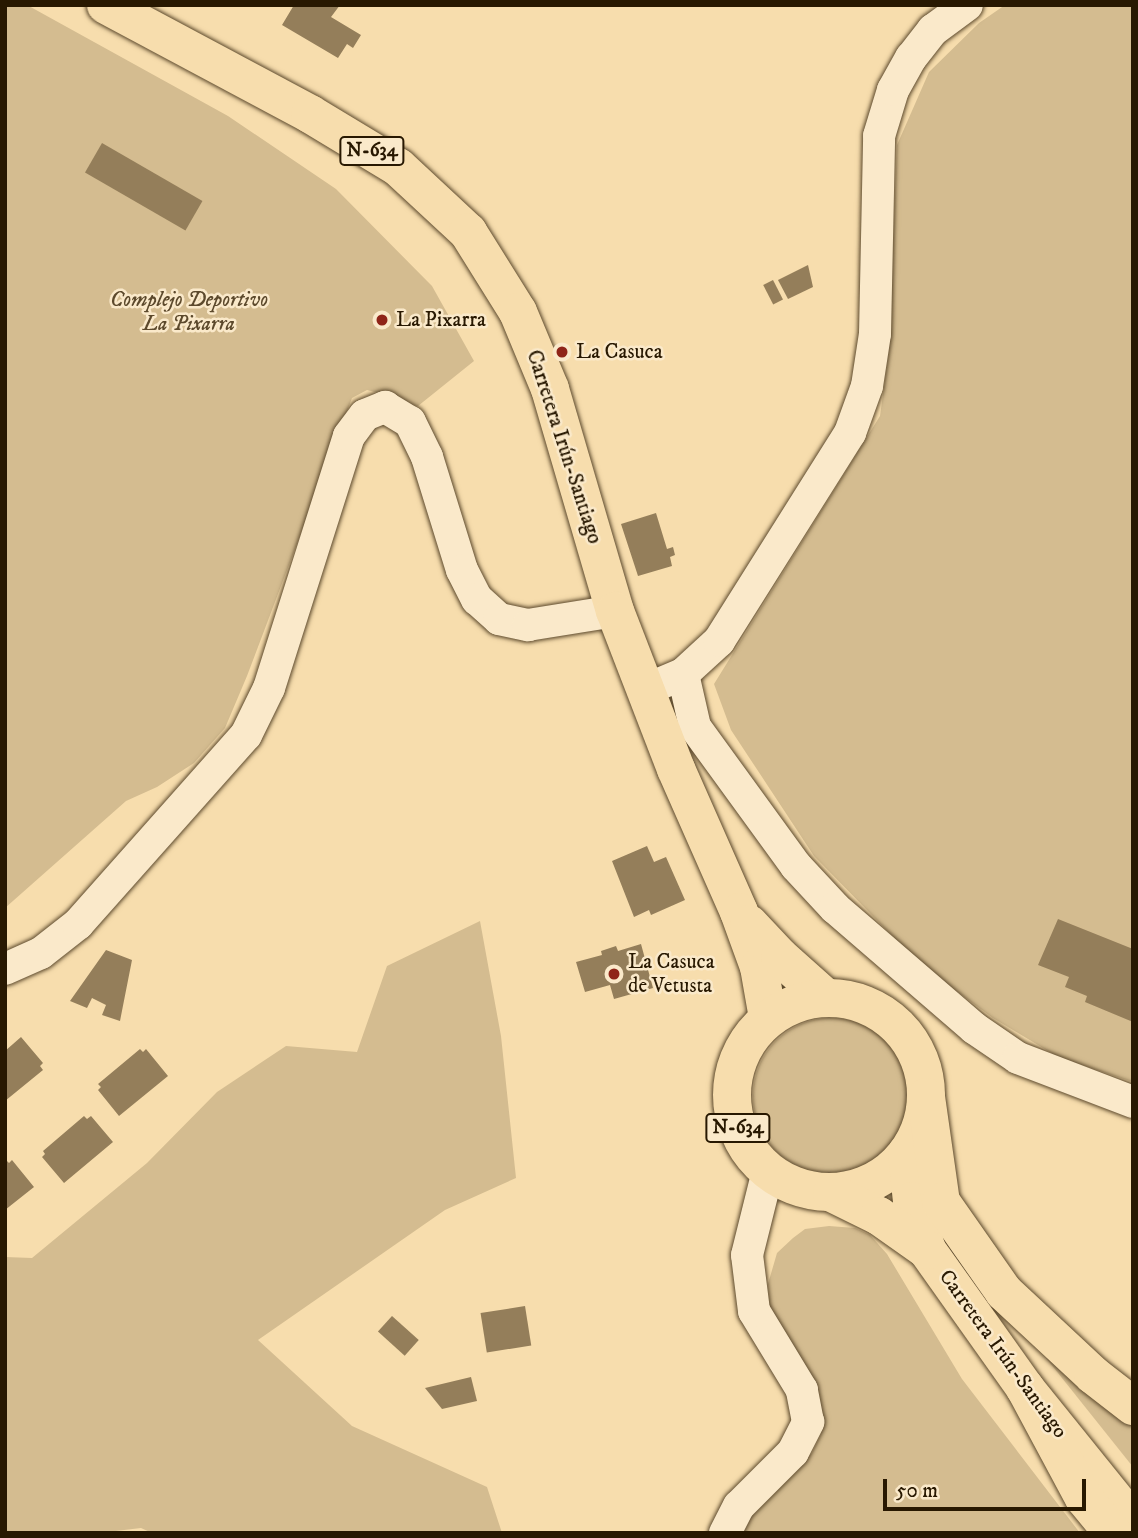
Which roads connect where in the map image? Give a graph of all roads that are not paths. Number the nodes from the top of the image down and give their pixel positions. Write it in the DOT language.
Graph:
graph roads {
  1 [pos="107,5"];
  2 [pos="967,5"];
  3 [pos="615,611"];
  4 [pos="683,674"];
  5 [pos="645,690"];
  6 [pos="739,912"];
  7 [pos="5,969"];
  8 [pos="825,997"];
  9 [pos="768,1018"];
  10 [pos="926,1097"];
  11 [pos="1133,1102"];
  12 [pos="907,1153"];
  13 [pos="768,1171"];
  14 [pos="832,1193"];
  15 [pos="927,1250"];
  16 [pos="1024,1388"];
  17 [pos="1133,1406"];
  18 [pos="1133,1522"];
  19 [pos="724,1533"];
  20 [pos="1113,1533"];
  1 -- 3 [label="highway, Carretera Irún-Santiago / N-634"];
  2 -- 4 [label="street"];
  3 -- 5 [label="highway, Carretera Irún-Santiago / N-634"];
  3 -- 7 [label="street"];
  4 -- 5 [label="street"];
  4 -- 11 [label="street"];
  5 -- 6 [label="highway, Carretera Irún-Santiago / N-634"];
  6 -- 8 [label="highway, Carretera Irún-Santiago / N-634"];
  6 -- 9 [label="highway, Carretera Irún-Santiago / N-634"];
  8 -- 9 [label="highway, N-634"];
  8 -- 10 [label="highway, N-634"];
  9 -- 13 [label="highway, N-634"];
  10 -- 12 [label="highway, N-634"];
  10 -- 17 [label="highway"];
  12 -- 14 [label="highway, N-634"];
  12 -- 15 [label="highway, Carretera Irún-Santiago / N-634"];
  13 -- 14 [label="highway, N-634"];
  13 -- 19 [label="street"];
  14 -- 15 [label="highway, Carretera Irún-Santiago / N-634"];
  15 -- 16 [label="highway, Carretera Irún-Santiago / N-634"];
  16 -- 18 [label="highway, Carretera Irún-Santiago / N-634"];
  16 -- 20 [label="highway"];
}
